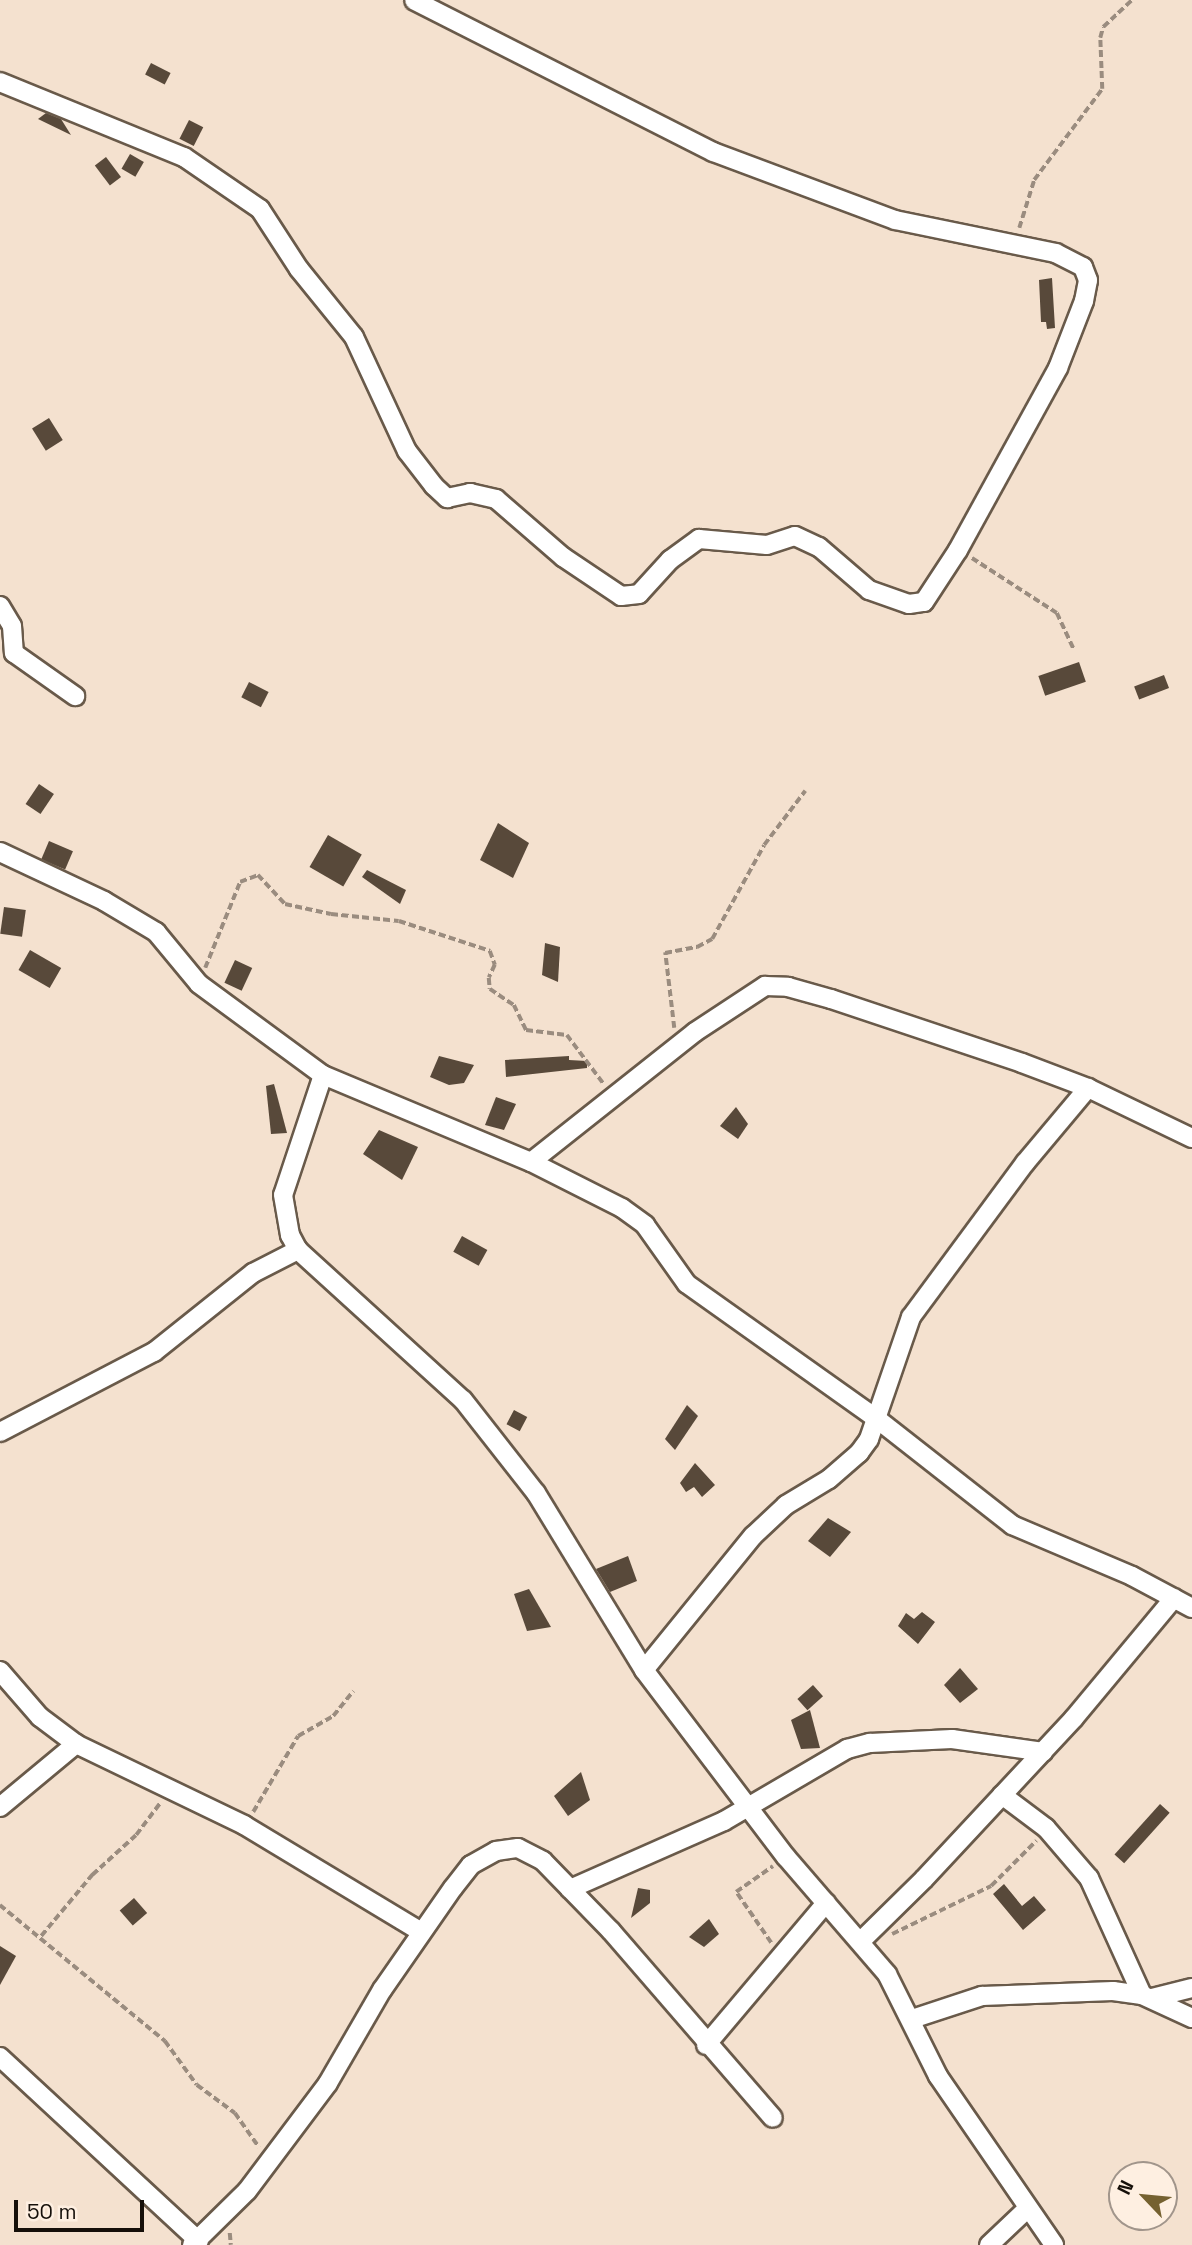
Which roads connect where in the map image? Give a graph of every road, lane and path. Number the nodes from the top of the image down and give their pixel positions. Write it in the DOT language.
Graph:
graph roads {
  1 [pos="414,0"];
  2 [pos="1132,0"];
  3 [pos="0,82"];
  4 [pos="1015,244"];
  5 [pos="958,550"];
  6 [pos="0,606"];
  7 [pos="1074,649"];
  8 [pos="75,696"];
  9 [pos="805,791"];
  10 [pos="0,852"];
  11 [pos="200,984"];
  12 [pos="676,1047"];
  13 [pos="323,1075"];
  14 [pos="609,1082"];
  15 [pos="1088,1088"];
  16 [pos="1192,1138"];
  17 [pos="531,1162"];
  18 [pos="298,1250"];
  19 [pos="877,1419"];
  20 [pos="0,1432"];
  21 [pos="1174,1598"];
  22 [pos="1192,1608"];
  23 [pos="644,1670"];
  24 [pos="0,1671"];
  25 [pos="353,1691"];
  26 [pos="76,1744"];
  27 [pos="1043,1752"];
  28 [pos="169,1791"];
  29 [pos="1002,1796"];
  30 [pos="751,1806"];
  31 [pos="0,1807"];
  32 [pos="244,1825"];
  33 [pos="1046,1828"];
  34 [pos="786,1857"];
  35 [pos="570,1889"];
  36 [pos="826,1903"];
  37 [pos="0,1905"];
  38 [pos="420,1931"];
  39 [pos="41,1936"];
  40 [pos="864,1942"];
  41 [pos="782,1956"];
  42 [pos="1192,1988"];
  43 [pos="1147,1997"];
  44 [pos="1192,2018"];
  45 [pos="912,2019"];
  46 [pos="706,2045"];
  47 [pos="0,2057"];
  48 [pos="772,2118"];
  49 [pos="263,2170"];
  50 [pos="1027,2209"];
  51 [pos="196,2243"];
  52 [pos="989,2245"];
  53 [pos="1054,2245"];
  1 -- 4 [label="street"];
  2 -- 4 [label="path"];
  3 -- 5 [label="street"];
  4 -- 5 [label="street"];
  5 -- 7 [label="path"];
  6 -- 8 [label="street"];
  9 -- 12 [label="path"];
  10 -- 11 [label="street"];
  11 -- 13 [label="street"];
  11 -- 14 [label="path"];
  12 -- 15 [label="street"];
  12 -- 17 [label="street"];
  13 -- 17 [label="street"];
  13 -- 18 [label="street"];
  15 -- 16 [label="street"];
  15 -- 19 [label="street"];
  17 -- 19 [label="street"];
  18 -- 20 [label="street"];
  18 -- 23 [label="street"];
  19 -- 21 [label="street"];
  19 -- 23 [label="street"];
  21 -- 22 [label="street"];
  21 -- 27 [label="street"];
  23 -- 30 [label="street"];
  24 -- 26 [label="street"];
  25 -- 32 [label="path"];
  26 -- 28 [label="street"];
  26 -- 31 [label="street"];
  27 -- 29 [label="street"];
  27 -- 30 [label="street"];
  28 -- 32 [label="street"];
  28 -- 39 [label="path"];
  29 -- 33 [label="street"];
  29 -- 40 [label="street"];
  30 -- 34 [label="street"];
  30 -- 35 [label="street"];
  32 -- 38 [label="street"];
  33 -- 40 [label="path"];
  33 -- 43 [label="street"];
  34 -- 36 [label="street"];
  34 -- 41 [label="path"];
  35 -- 38 [label="street"];
  35 -- 46 [label="street"];
  36 -- 40 [label="street"];
  36 -- 41 [label="street"];
  37 -- 39 [label="path"];
  38 -- 49 [label="street"];
  39 -- 49 [label="path"];
  40 -- 45 [label="street"];
  41 -- 46 [label="street"];
  42 -- 43 [label="street"];
  43 -- 44 [label="street"];
  43 -- 45 [label="street"];
  45 -- 50 [label="street"];
  46 -- 48 [label="street"];
  47 -- 51 [label="street"];
  49 -- 51 [label="street"];
  50 -- 52 [label="street"];
  50 -- 53 [label="street"];
}
